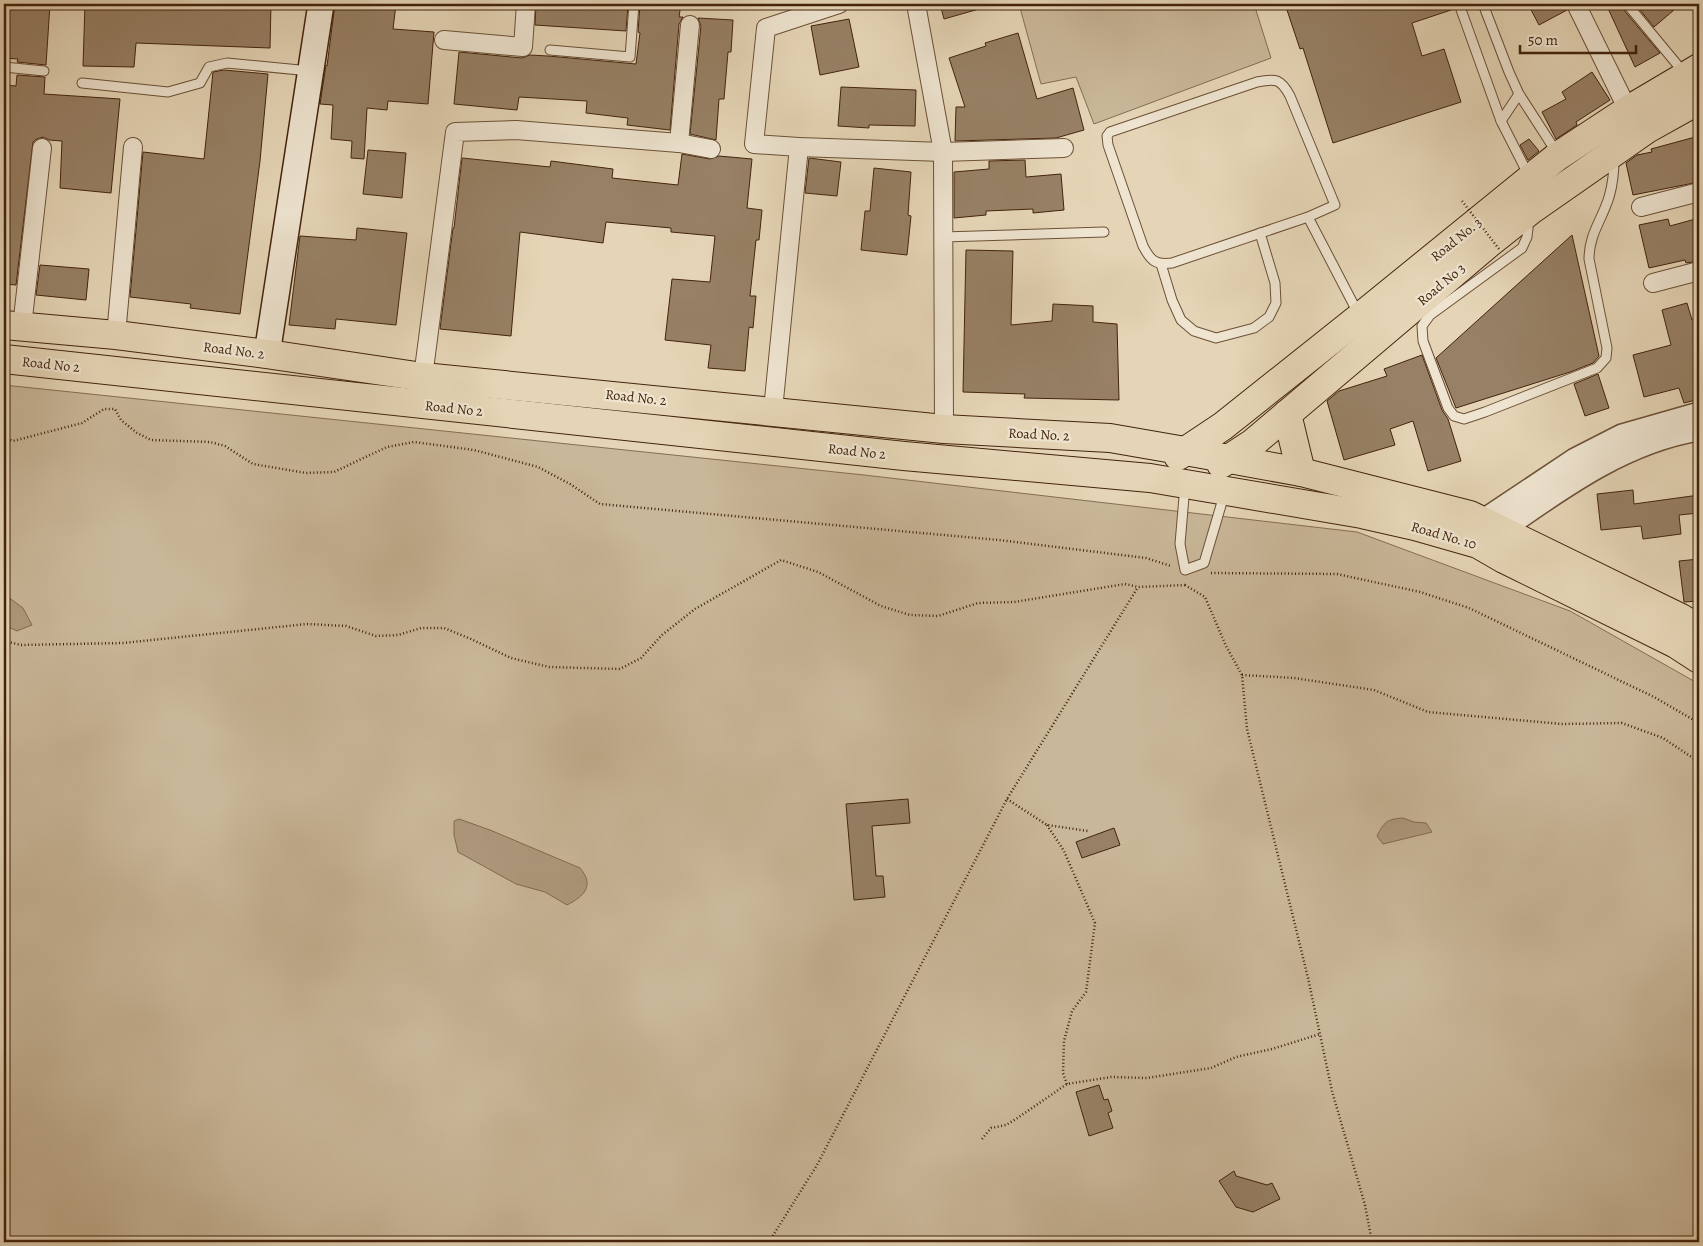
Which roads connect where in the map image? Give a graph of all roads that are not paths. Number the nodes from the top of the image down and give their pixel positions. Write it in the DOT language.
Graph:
graph roads {
  1 [pos="321,4"];
  2 [pos="526,4"];
  3 [pos="634,4"];
  4 [pos="839,4"];
  5 [pos="916,4"];
  6 [pos="1459,4"];
  7 [pos="1483,4"];
  8 [pos="1576,4"];
  9 [pos="1627,4"];
  10 [pos="690,25"];
  11 [pos="444,40"];
  12 [pos="550,50"];
  13 [pos="4,67"];
  14 [pos="44,71"];
  15 [pos="311,71"];
  16 [pos="1693,72"];
  17 [pos="82,83"];
  18 [pos="1519,94"];
  19 [pos="1699,100"];
  20 [pos="1628,110"];
  21 [pos="1501,121"];
  22 [pos="679,143"];
  23 [pos="133,147"];
  24 [pos="42,148"];
  25 [pos="799,148"];
  26 [pos="1064,148"];
  27 [pos="711,149"];
  28 [pos="943,152"];
  29 [pos="1614,153"];
  30 [pos="1558,156"];
  31 [pos="1530,178"];
  32 [pos="1699,192"];
  33 [pos="1641,207"];
  34 [pos="1531,210"];
  35 [pos="1308,217"];
  36 [pos="1104,232"];
  37 [pos="1260,233"];
  38 [pos="943,237"];
  39 [pos="1161,264"];
  40 [pos="1699,271"];
  41 [pos="1654,283"];
  42 [pos="1360,317"];
  43 [pos="13,326"];
  44 [pos="116,335"];
  45 [pos="267,354"];
  46 [pos="4,359"];
  47 [pos="423,376"];
  48 [pos="773,410"];
  49 [pos="1699,413"];
  50 [pos="1287,414"];
  51 [pos="1223,426"];
  52 [pos="944,428"];
  53 [pos="1699,430"];
  54 [pos="1110,438"];
  55 [pos="1185,451"];
  56 [pos="1228,460"];
  57 [pos="1268,466"];
  58 [pos="1301,472"];
  59 [pos="1150,478"];
  60 [pos="1205,497"];
  61 [pos="1266,507"];
  62 [pos="1492,526"];
  63 [pos="1407,534"];
  64 [pos="1475,555"];
  65 [pos="1504,559"];
  66 [pos="1699,629"];
  67 [pos="1699,659"];
  1 -- 15 [label="main road"];
  2 -- 11 [label="street"];
  3 -- 12 [label="lane"];
  4 -- 25 [label="street"];
  5 -- 28 [label="street"];
  6 -- 21 [label="lane"];
  7 -- 18 [label="lane"];
  8 -- 20 [label="street"];
  9 -- 16 [label="lane"];
  10 -- 22 [label="street"];
  13 -- 14 [label="lane"];
  15 -- 17 [label="lane"];
  15 -- 45 [label="main road"];
  16 -- 20 [label="main road, Road No. 3"];
  18 -- 21 [label="lane"];
  18 -- 30 [label="lane"];
  19 -- 29 [label="main road, Road No 3"];
  20 -- 30 [label="main road, Road No. 3"];
  21 -- 31 [label="lane"];
  22 -- 27 [label="street"];
  22 -- 47 [label="street"];
  23 -- 44 [label="street"];
  24 -- 43 [label="street"];
  25 -- 28 [label="street"];
  25 -- 48 [label="street"];
  26 -- 28 [label="street"];
  28 -- 38 [label="street"];
  29 -- 34 [label="main road, Road No 3"];
  29 -- 34 [label="lane"];
  30 -- 31 [label="main road, Road No. 3"];
  31 -- 42 [label="main road, Road No. 3"];
  32 -- 33 [label="street"];
  34 -- 50 [label="main road, Road No 3"];
  35 -- 37 [label="lane"];
  35 -- 39 [label="lane"];
  35 -- 42 [label="lane"];
  36 -- 38 [label="lane"];
  37 -- 39 [label="lane"];
  37 -- 39 [label="lane"];
  38 -- 52 [label="street"];
  40 -- 41 [label="street"];
  42 -- 51 [label="main road, Road No. 3"];
  43 -- 44 [label="main road, Road No. 2"];
  44 -- 45 [label="main road, Road No. 2"];
  45 -- 47 [label="main road, Road No. 2"];
  46 -- 59 [label="main road, Road No 2"];
  47 -- 48 [label="main road, Road No. 2"];
  48 -- 52 [label="main road, Road No. 2"];
  49 -- 62 [label="street"];
  50 -- 56 [label="main road, Road No 3"];
  50 -- 58 [label="main road"];
  51 -- 54 [label="main road"];
  51 -- 55 [label="main road, Road No. 3"];
  52 -- 54 [label="main road, Road No. 2"];
  53 -- 62 [label="street"];
  54 -- 55 [label="main road, Road No. 2"];
  55 -- 56 [label="main road, Road No. 2"];
  55 -- 59 [label="main road, Road No. 3"];
  56 -- 57 [label="main road, Road No. 2"];
  56 -- 60 [label="main road, Road No 3"];
  57 -- 58 [label="main road, Road No. 10"];
  58 -- 62 [label="main road, Road No. 10"];
  59 -- 60 [label="main road"];
  60 -- 60 [label="lane"];
  60 -- 65 [label="main road, Road No. 10"];
  61 -- 63 [label="lane"];
  62 -- 66 [label="main road, Road No. 10"];
  64 -- 65 [label="lane"];
  65 -- 67 [label="main road, Road No. 10"];
}
